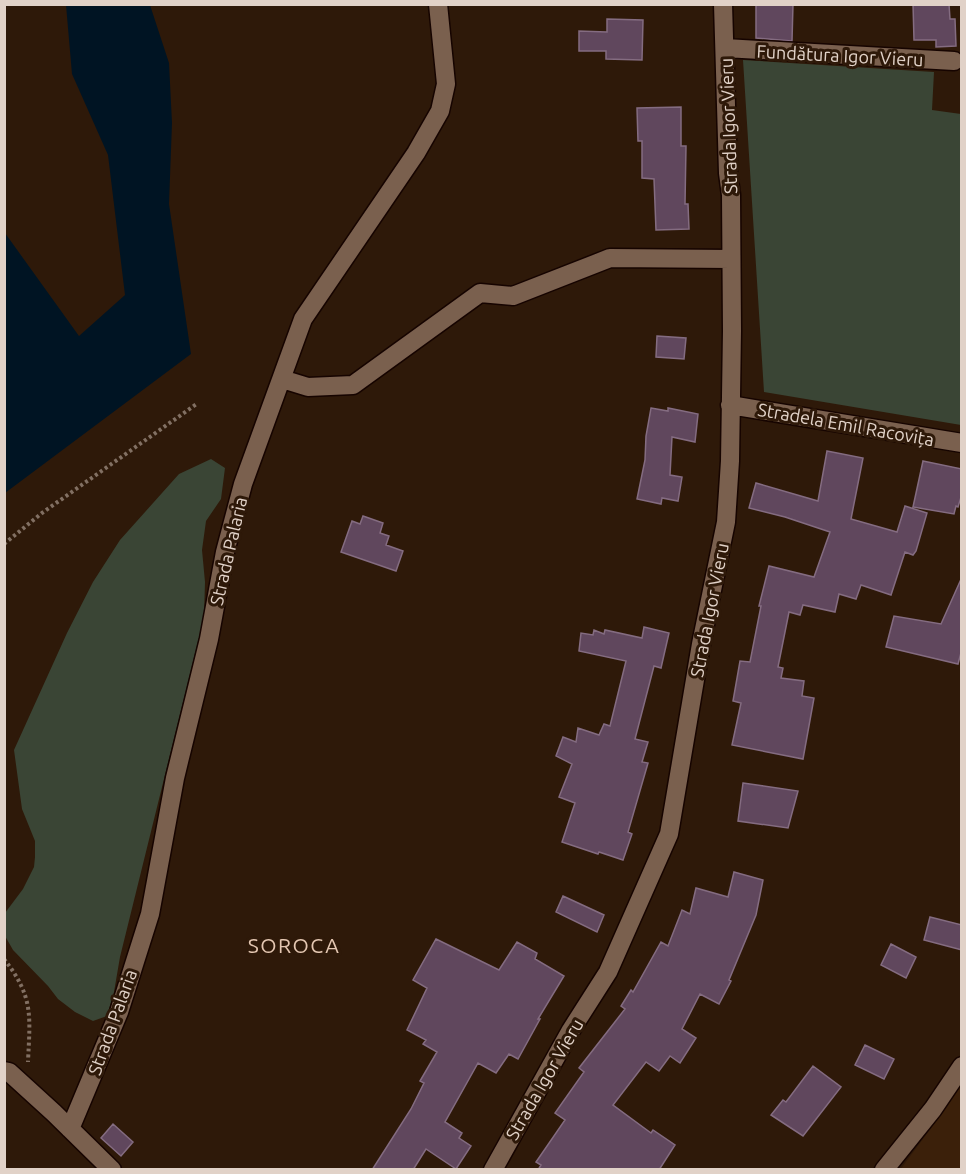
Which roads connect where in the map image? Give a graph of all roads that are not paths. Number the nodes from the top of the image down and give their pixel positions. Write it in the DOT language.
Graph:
graph roads {
  1 [pos="438,4"];
  2 [pos="723,4"];
  3 [pos="725,48"];
  4 [pos="954,61"];
  5 [pos="731,259"];
  6 [pos="282,379"];
  7 [pos="730,405"];
  8 [pos="962,443"];
  9 [pos="962,1066"];
  10 [pos="4,1071"];
  11 [pos="70,1129"];
  12 [pos="112,1170"];
  13 [pos="493,1170"];
  14 [pos="884,1170"];
  1 -- 6 [label="street, Strada Palaria"];
  2 -- 3 [label="street, Strada Igor Vieru"];
  3 -- 4 [label="street, Fundătura Igor Vieru"];
  3 -- 5 [label="street, Strada Igor Vieru"];
  5 -- 6 [label="street"];
  5 -- 7 [label="street, Strada Igor Vieru"];
  6 -- 11 [label="street, Strada Palaria"];
  7 -- 8 [label="street, Stradela Emil Racovița"];
  7 -- 13 [label="street, Strada Igor Vieru"];
  9 -- 14 [label="street"];
  10 -- 11 [label="street"];
  11 -- 12 [label="street"];
}
